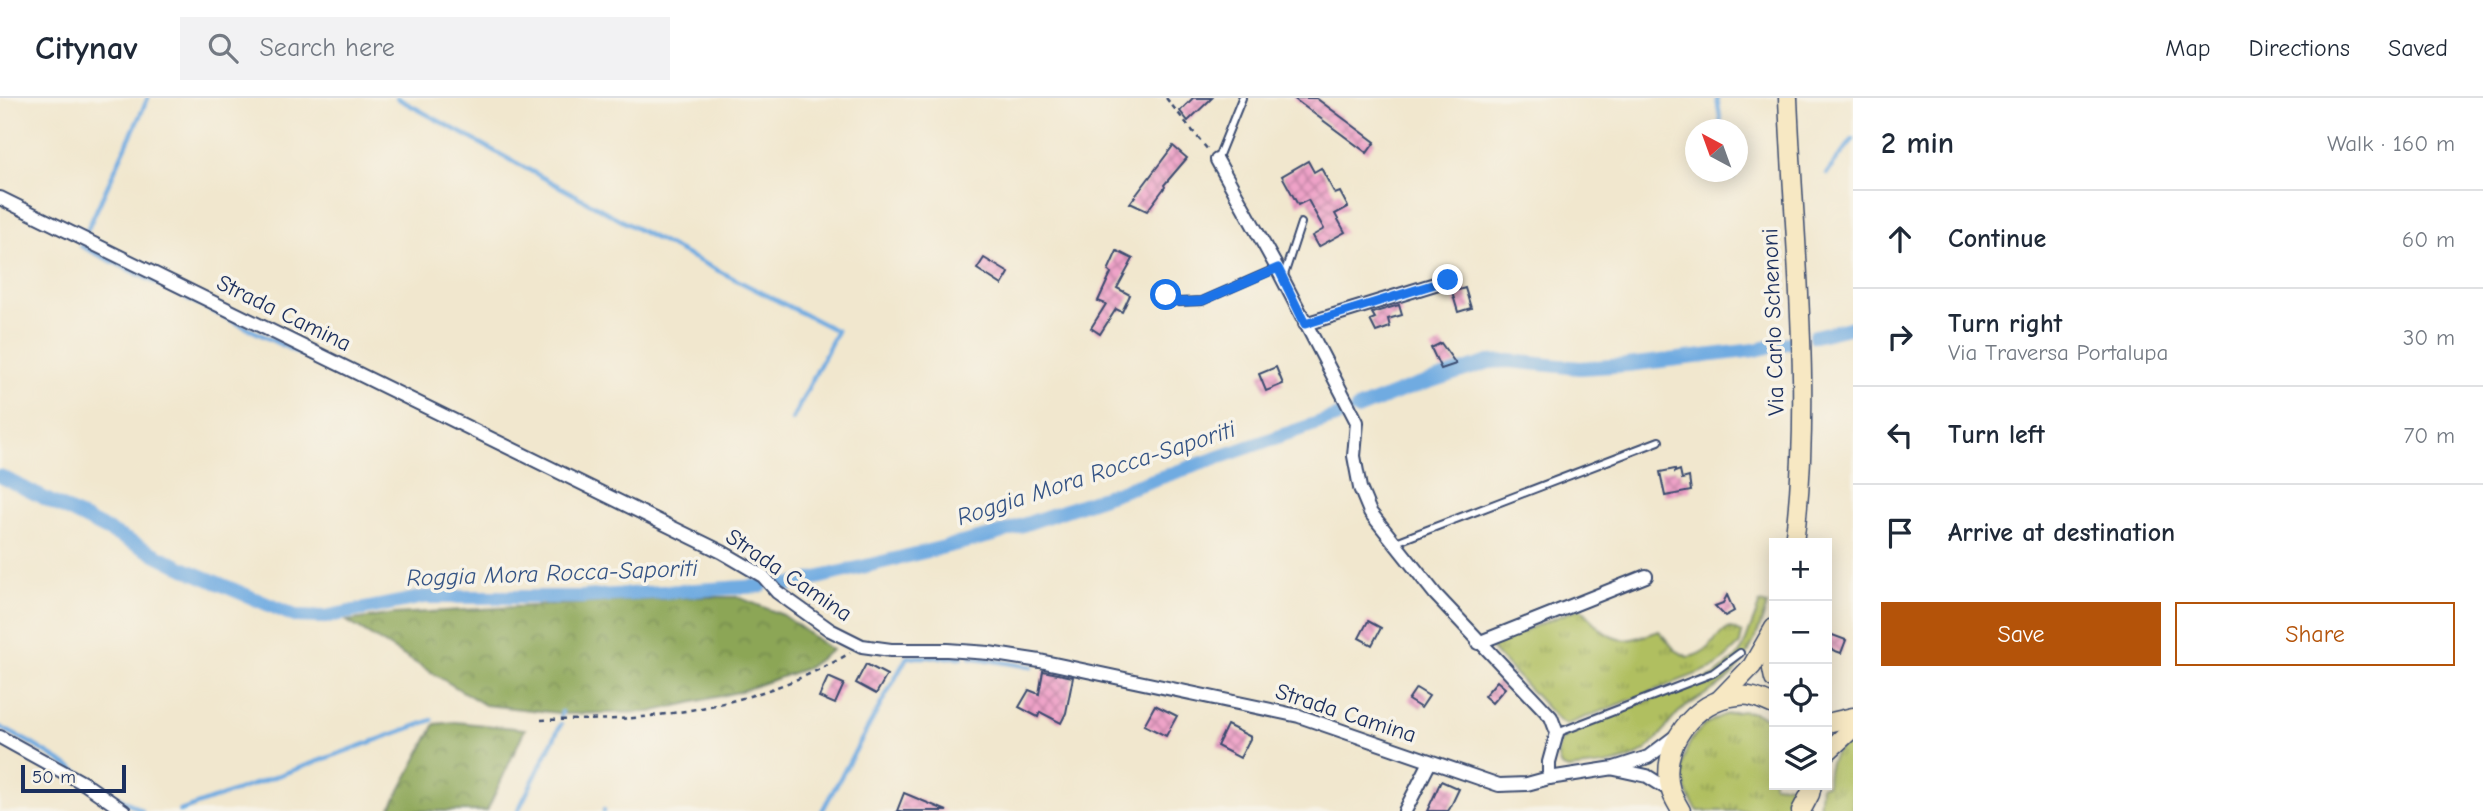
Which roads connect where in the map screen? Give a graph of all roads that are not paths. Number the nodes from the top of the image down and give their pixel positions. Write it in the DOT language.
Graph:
graph roads {
  1 [pos="1242,98"];
  2 [pos="1788,98"];
  3 [pos="1217,160"];
  4 [pos="0,198"];
  5 [pos="1301,223"];
  6 [pos="1280,273"];
  7 [pos="1448,280"];
  8 [pos="1166,295"];
  9 [pos="1305,324"];
  10 [pos="1659,441"];
  11 [pos="1795,538"];
  12 [pos="1396,542"];
  13 [pos="1646,576"];
  14 [pos="1769,637"];
  15 [pos="1479,643"];
  16 [pos="1740,653"];
  17 [pos="1720,699"];
  18 [pos="1769,702"];
  19 [pos="1853,718"];
  20 [pos="1832,722"];
  21 [pos="1853,728"];
  22 [pos="1557,733"];
  23 [pos="1678,735"];
  24 [pos="0,737"];
  25 [pos="1832,747"];
  26 [pos="1430,762"];
  27 [pos="1614,768"];
  28 [pos="1549,778"];
  29 [pos="1812,797"];
  30 [pos="1672,802"];
  31 [pos="124,811"];
  32 [pos="1405,811"];
  33 [pos="1801,811"];
  1 -- 3 [label="lane"];
  2 -- 11 [label="main road, Via Carlo Schenoni"];
  3 -- 6 [label="street"];
  4 -- 26 [label="street, Strada Camina"];
  5 -- 6 [label="lane"];
  6 -- 8 [label="lane"];
  6 -- 9 [label="street"];
  7 -- 9 [label="street"];
  9 -- 12 [label="street"];
  10 -- 12 [label="lane"];
  12 -- 15 [label="street"];
  13 -- 15 [label="street"];
  14 -- 17 [label="main road"];
  15 -- 22 [label="street"];
  16 -- 22 [label="lane"];
  17 -- 18 [label="main road"];
  17 -- 23 [label="main road"];
  19 -- 20 [label="main road"];
  21 -- 25 [label="main road"];
  22 -- 28 [label="street"];
  23 -- 27 [label="street"];
  23 -- 30 [label="main road"];
  24 -- 31 [label="street"];
  26 -- 28 [label="street, Strada Camina"];
  26 -- 32 [label="street"];
  27 -- 28 [label="street, Strada Camina"];
  27 -- 30 [label="street"];
  29 -- 33 [label="main road"];
}
